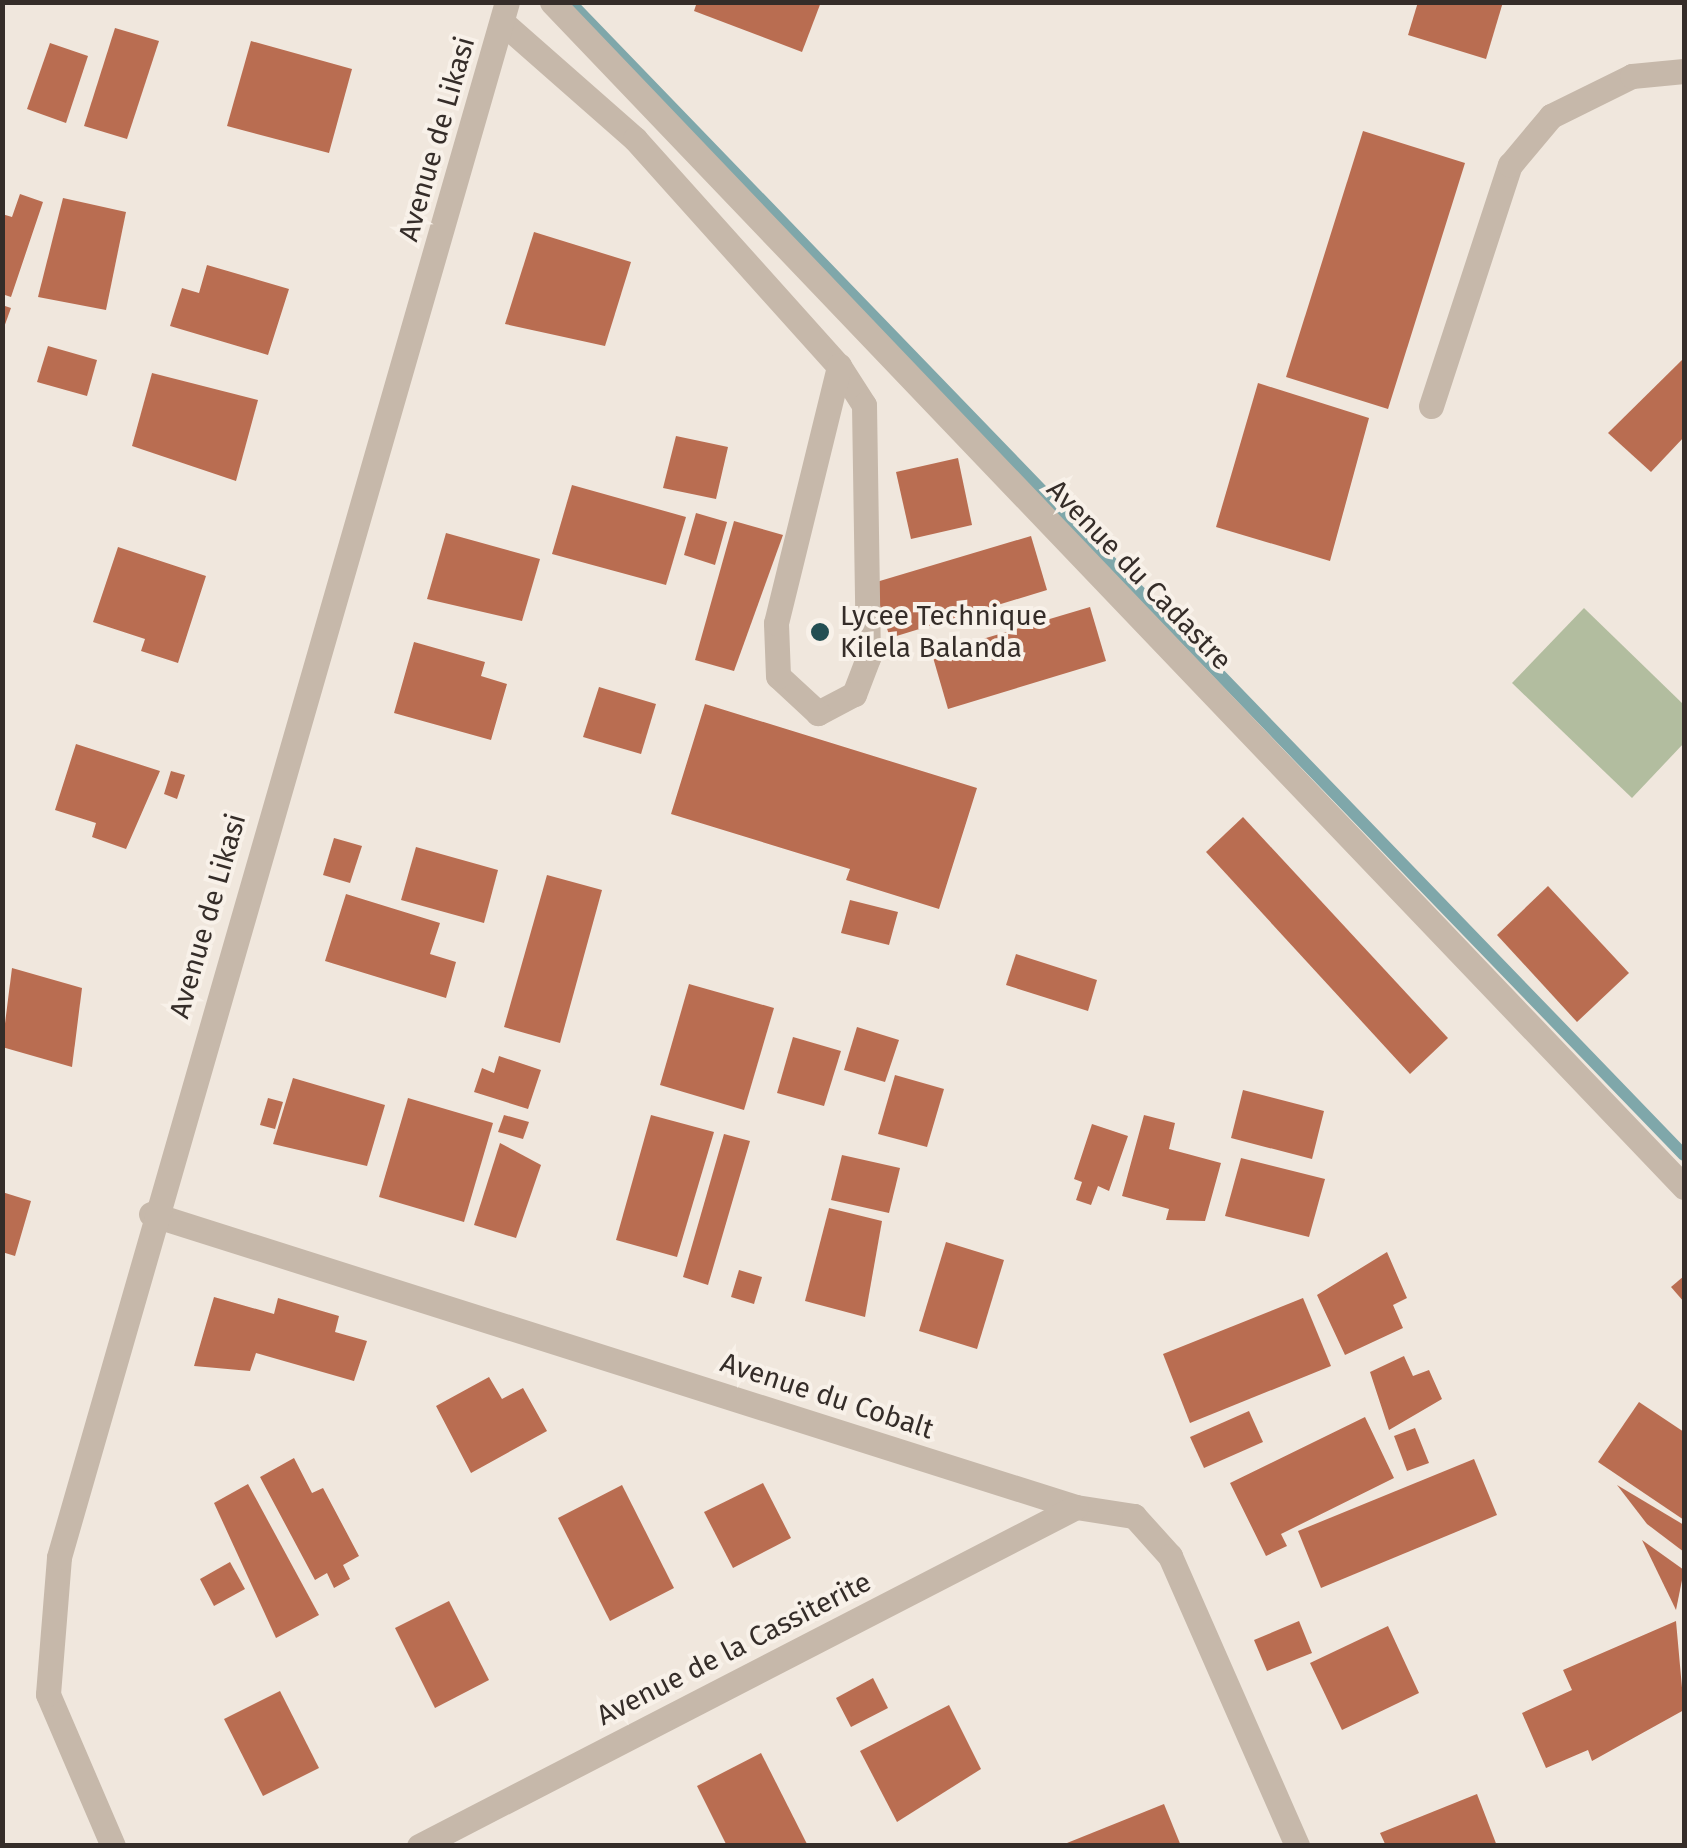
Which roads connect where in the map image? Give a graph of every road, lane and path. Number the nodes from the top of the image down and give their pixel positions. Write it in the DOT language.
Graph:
graph roads {
  1 [pos="552,2"];
  2 [pos="505,12"];
  3 [pos="1684,72"];
  4 [pos="840,366"];
  5 [pos="1431,406"];
  6 [pos="1684,1187"];
  7 [pos="151,1214"];
  8 [pos="1076,1506"];
  9 [pos="113,1846"];
  10 [pos="419,1846"];
  11 [pos="1297,1846"];
  1 -- 6 [label="street, Avenue du Cadastre"];
  2 -- 4 [label="street"];
  2 -- 7 [label="street, Avenue de Likasi"];
  3 -- 5 [label="street"];
  4 -- 4 [label="street"];
  7 -- 8 [label="street, Avenue du Cobalt"];
  7 -- 9 [label="street, Avenue de Likasi"];
  8 -- 10 [label="street, Avenue de la Cassiterite"];
  8 -- 11 [label="street, Avenue du Cobalt"];
}
